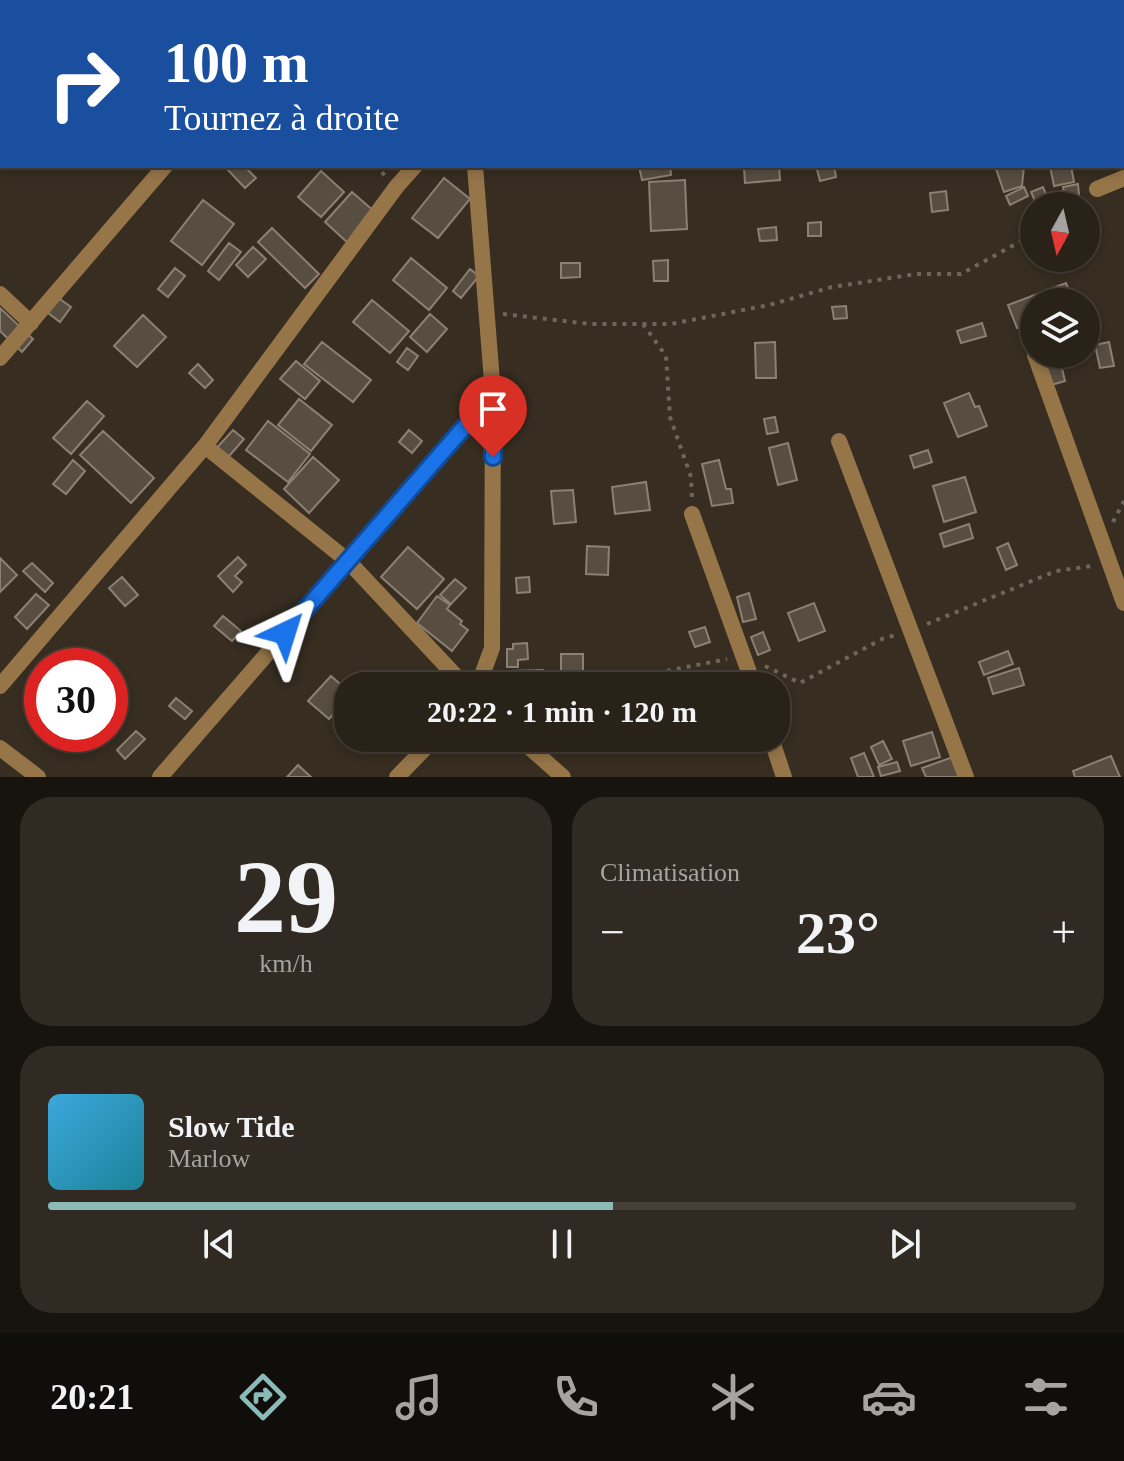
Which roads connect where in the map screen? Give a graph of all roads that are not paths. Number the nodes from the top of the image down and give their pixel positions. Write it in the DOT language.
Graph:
graph roads {
  1 [pos="163,168"];
  2 [pos="413,168"];
  3 [pos="475,168"];
  4 [pos="1124,178"];
  5 [pos="1097,189"];
  6 [pos="0,294"];
  7 [pos="31,323"];
  8 [pos="0,358"];
  9 [pos="1040,368"];
  10 [pos="493,394"];
  11 [pos="839,441"];
  12 [pos="205,446"];
  13 [pos="692,514"];
  14 [pos="348,561"];
  15 [pos="1124,603"];
  16 [pos="452,672"];
  17 [pos="483,672"];
  18 [pos="749,672"];
  19 [pos="0,686"];
  20 [pos="0,748"];
  21 [pos="421,752"];
  22 [pos="535,752"];
  23 [pos="776,752"];
  24 [pos="38,777"];
  25 [pos="160,777"];
  26 [pos="397,777"];
  27 [pos="563,777"];
  28 [pos="784,777"];
  29 [pos="966,777"];
  1 -- 7 [label="street"];
  2 -- 12 [label="street"];
  3 -- 10 [label="street"];
  4 -- 5 [label="street"];
  6 -- 7 [label="street"];
  7 -- 8 [label="street"];
  9 -- 15 [label="street"];
  10 -- 14 [label="street"];
  10 -- 17 [label="street"];
  11 -- 29 [label="street"];
  12 -- 14 [label="street"];
  12 -- 19 [label="street"];
  13 -- 18 [label="street"];
  14 -- 16 [label="street"];
  14 -- 25 [label="street"];
  20 -- 24 [label="street"];
  21 -- 26 [label="street"];
  22 -- 27 [label="street"];
  23 -- 28 [label="street"];
}
